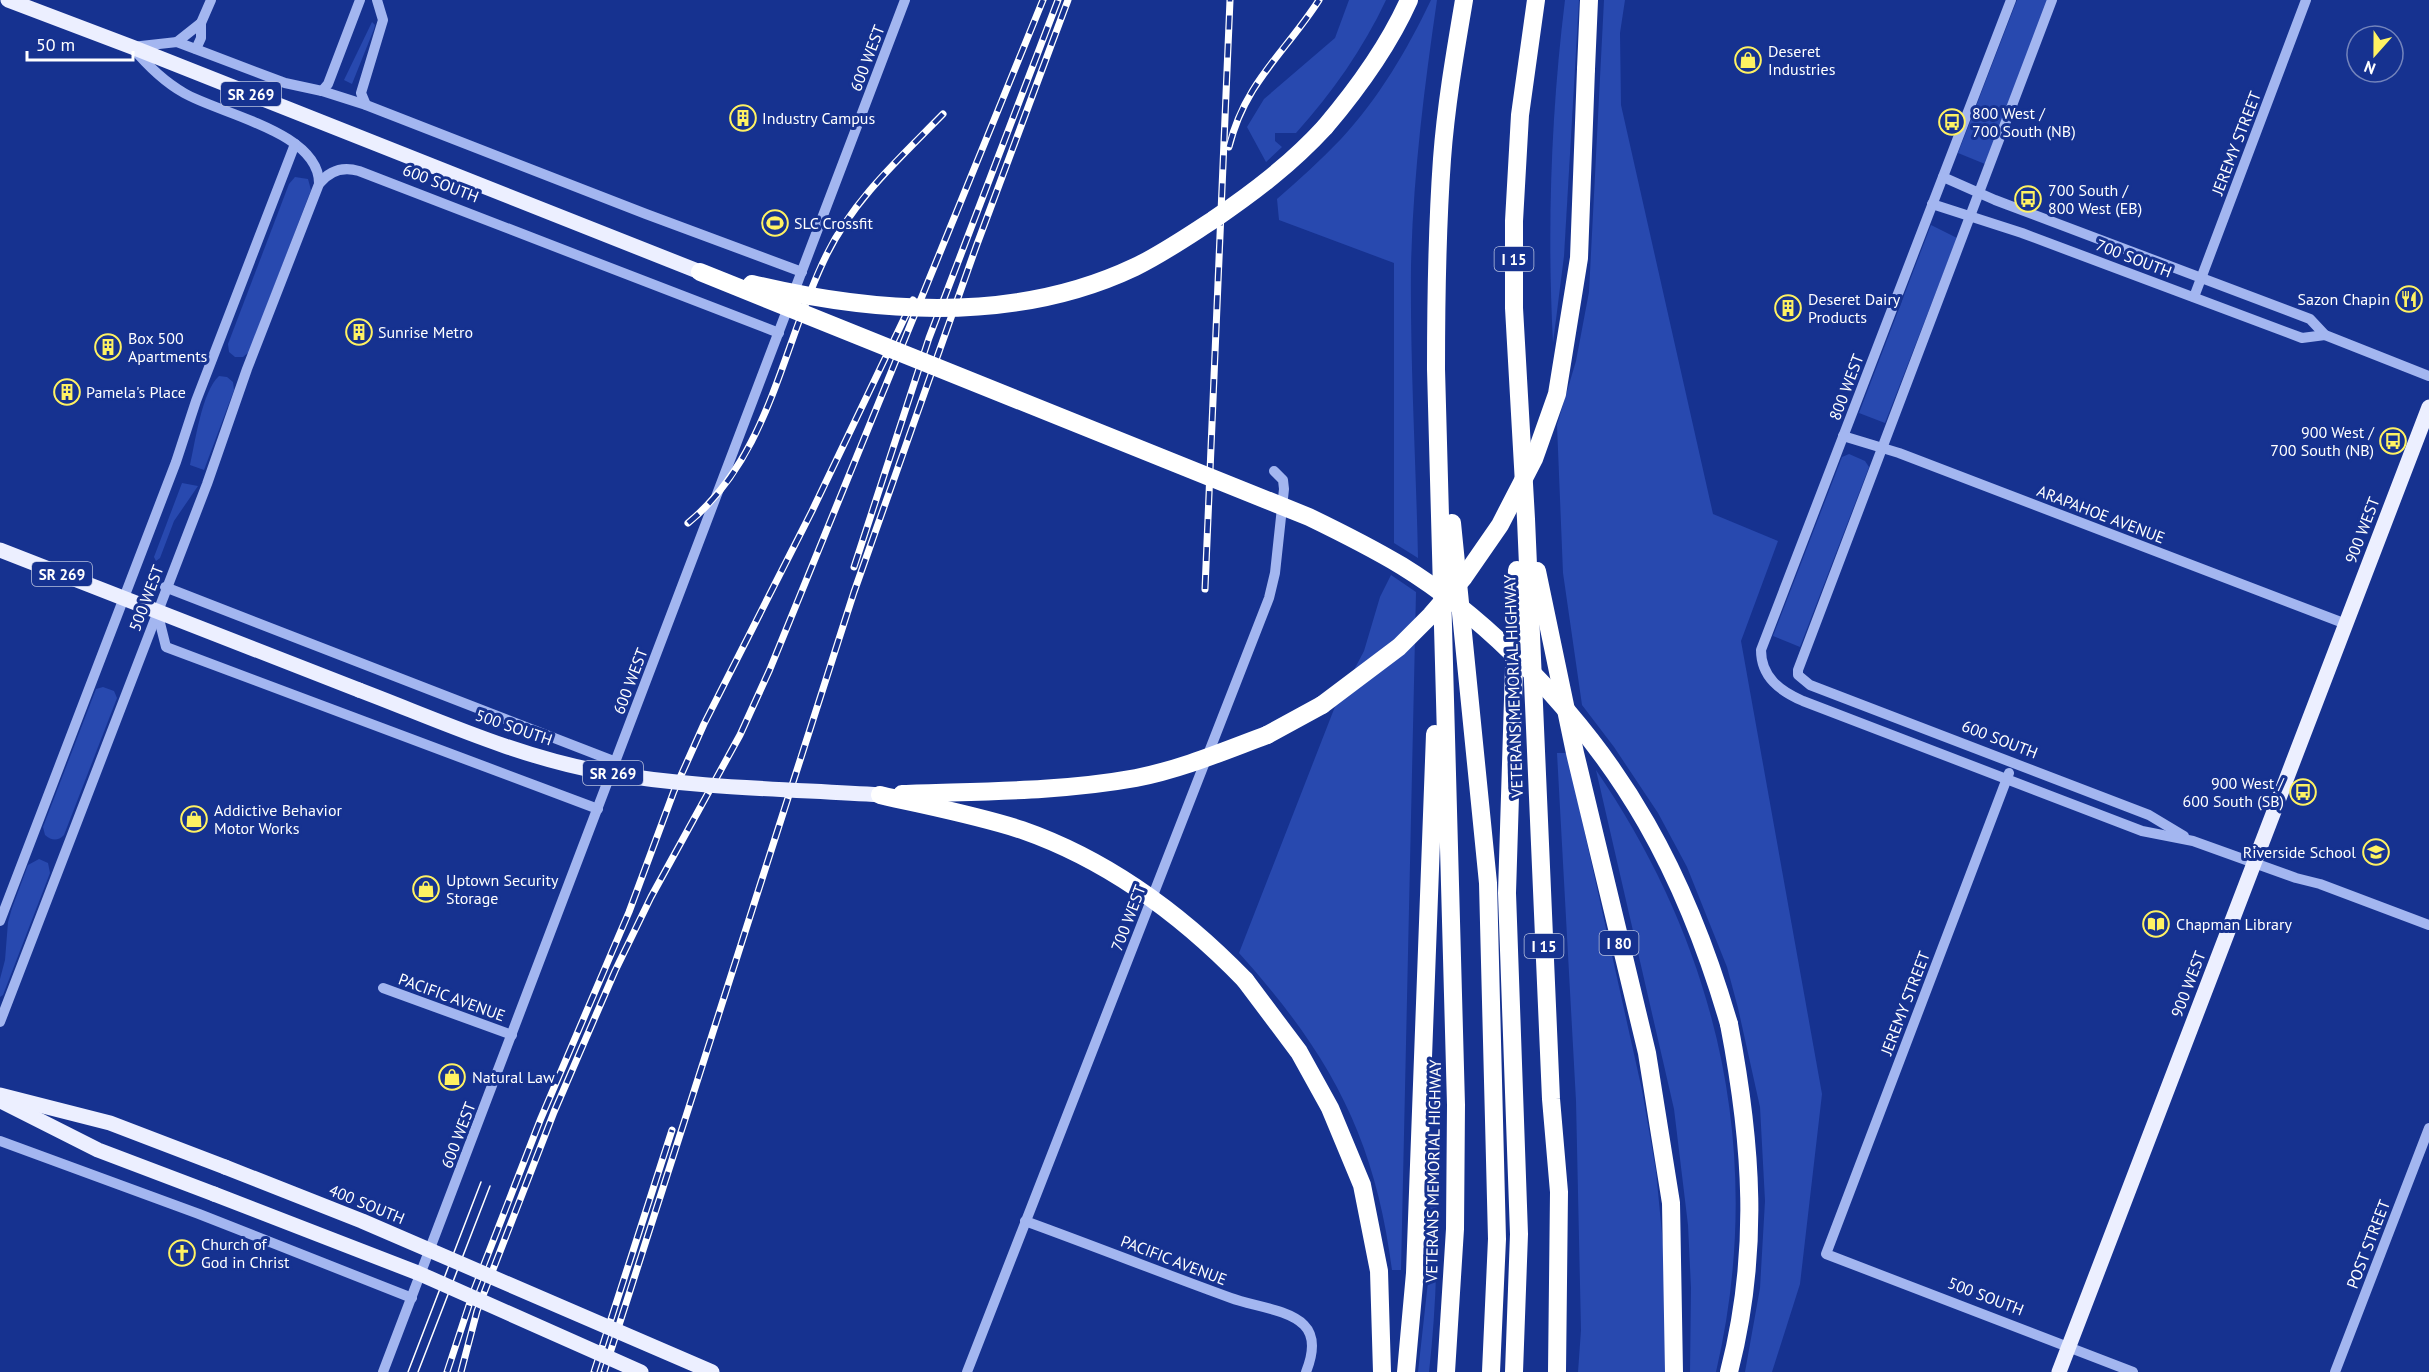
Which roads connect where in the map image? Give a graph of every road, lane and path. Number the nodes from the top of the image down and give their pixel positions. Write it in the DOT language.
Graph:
graph roads {
  1 [pos="8,0"];
  2 [pos="211,0"];
  3 [pos="360,0"];
  4 [pos="377,0"];
  5 [pos="905,0"];
  6 [pos="1409,0"];
  7 [pos="1464,0"];
  8 [pos="1536,0"];
  9 [pos="1589,0"];
  10 [pos="2011,0"];
  11 [pos="2052,0"];
  12 [pos="2306,0"];
  13 [pos="201,23"];
  14 [pos="177,42"];
  15 [pos="132,47"];
  16 [pos="196,49"];
  17 [pos="322,92"];
  18 [pos="366,105"];
  19 [pos="295,144"];
  20 [pos="1943,177"];
  21 [pos="319,184"];
  22 [pos="1978,192"];
  23 [pos="1932,204"];
  24 [pos="1969,214"];
  25 [pos="2086,234"];
  26 [pos="2078,253"];
  27 [pos="700,272"];
  28 [pos="802,272"];
  29 [pos="2201,278"];
  30 [pos="2194,297"];
  31 [pos="778,333"];
  32 [pos="2325,335"];
  33 [pos="1436,369"];
  34 [pos="2429,376"];
  35 [pos="2429,407"];
  36 [pos="1521,426"];
  37 [pos="1843,436"];
  38 [pos="1882,447"];
  39 [pos="1274,471"];
  40 [pos="1526,519"];
  41 [pos="0,550"];
  42 [pos="1442,564"];
  43 [pos="165,587"];
  44 [pos="124,597"];
  45 [pos="157,610"];
  46 [pos="2346,624"];
  47 [pos="1803,701"];
  48 [pos="616,762"];
  49 [pos="2012,763"];
  50 [pos="2006,779"];
  51 [pos="880,795"];
  52 [pos="598,809"];
  53 [pos="2193,841"];
  54 [pos="2254,864"];
  55 [pos="0,921"];
  56 [pos="2429,925"];
  57 [pos="383,988"];
  58 [pos="0,1022"];
  59 [pos="512,1035"];
  60 [pos="0,1095"];
  61 [pos="0,1101"];
  62 [pos="2429,1128"];
  63 [pos="0,1141"];
  64 [pos="1026,1221"];
  65 [pos="1826,1254"];
  66 [pos="412,1298"];
  67 [pos="2068,1347"];
  68 [pos="383,1372"];
  69 [pos="641,1372"];
  70 [pos="712,1372"];
  71 [pos="967,1372"];
  72 [pos="1306,1372"];
  73 [pos="1382,1372"];
  74 [pos="1406,1372"];
  75 [pos="1446,1372"];
  76 [pos="1491,1372"];
  77 [pos="1514,1372"];
  78 [pos="1557,1372"];
  79 [pos="1674,1372"];
  80 [pos="1729,1372"];
  81 [pos="2059,1372"];
  82 [pos="2133,1372"];
  83 [pos="2335,1372"];
  1 -- 15 [label="main road, 600 SOUTH / SR 269"];
  2 -- 13 [label="street"];
  3 -- 17 [label="street"];
  4 -- 18 [label="street"];
  5 -- 28 [label="street, 600 WEST"];
  6 -- 27 [label="highway, bridge"];
  7 -- 33 [label="highway, VETERANS MEMORIAL HIGHWAY"];
  8 -- 36 [label="highway, VETERANS MEMORIAL HIGHWAY / I 15"];
  9 -- 51 [label="highway, bridge"];
  10 -- 20 [label="street, 800 WEST"];
  11 -- 22 [label="street"];
  12 -- 29 [label="street, JEREMY STREET"];
  13 -- 14 [label="street"];
  13 -- 16 [label="street"];
  14 -- 15 [label="street, 600 SOUTH"];
  14 -- 16 [label="street, 600 SOUTH"];
  15 -- 19 [label="street, 600 SOUTH"];
  15 -- 27 [label="main road, 600 SOUTH / SR 269"];
  16 -- 17 [label="street, 600 SOUTH"];
  17 -- 18 [label="street, 600 SOUTH"];
  18 -- 28 [label="street, 600 SOUTH"];
  19 -- 21 [label="street, 600 SOUTH"];
  19 -- 44 [label="street, 500 WEST"];
  20 -- 22 [label="street, 700 SOUTH"];
  20 -- 23 [label="street, 800 WEST"];
  21 -- 31 [label="street, 600 SOUTH"];
  21 -- 43 [label="street, 500 WEST"];
  22 -- 24 [label="street"];
  22 -- 25 [label="street, 700 SOUTH"];
  23 -- 24 [label="street, 700 SOUTH"];
  23 -- 37 [label="street, 800 WEST"];
  24 -- 26 [label="street, 700 SOUTH"];
  24 -- 38 [label="street"];
  25 -- 26 [label="street"];
  25 -- 29 [label="street, 700 SOUTH"];
  26 -- 30 [label="street, 700 SOUTH"];
  27 -- 80 [label="highway, bridge"];
  28 -- 31 [label="street, 600 WEST"];
  29 -- 30 [label="street, JEREMY STREET"];
  29 -- 32 [label="street, 700 SOUTH"];
  30 -- 32 [label="street, 700 SOUTH"];
  31 -- 48 [label="street, 600 WEST"];
  32 -- 34 [label="street, 700 SOUTH"];
  33 -- 42 [label="highway, VETERANS MEMORIAL HIGHWAY"];
  33 -- 76 [label="highway"];
  35 -- 46 [label="main road, 900 WEST"];
  36 -- 40 [label="highway, VETERANS MEMORIAL HIGHWAY / I 15"];
  36 -- 77 [label="highway"];
  37 -- 38 [label="street, ARAPAHOE AVENUE"];
  37 -- 47 [label="street, 800 WEST"];
  38 -- 46 [label="street, ARAPAHOE AVENUE"];
  38 -- 49 [label="street, 600 SOUTH"];
  39 -- 64 [label="street, 700 WEST"];
  40 -- 78 [label="highway, VETERANS MEMORIAL HIGHWAY / I 15"];
  40 -- 79 [label="highway, I 80"];
  41 -- 44 [label="main road, 500 SOUTH / SR 269"];
  42 -- 74 [label="highway"];
  42 -- 75 [label="highway, VETERANS MEMORIAL HIGHWAY"];
  43 -- 45 [label="street, 500 WEST"];
  43 -- 48 [label="street, 500 SOUTH"];
  44 -- 45 [label="main road, 500 SOUTH / SR 269"];
  44 -- 55 [label="street, 500 WEST"];
  45 -- 51 [label="main road, 500 SOUTH / SR 269, bridge"];
  45 -- 52 [label="street"];
  45 -- 58 [label="street, 500 WEST"];
  46 -- 54 [label="main road, 900 WEST"];
  47 -- 50 [label="street, 600 SOUTH"];
  48 -- 52 [label="street, 600 WEST"];
  49 -- 50 [label="street, JEREMY STREET"];
  49 -- 53 [label="street, 600 SOUTH"];
  50 -- 53 [label="street, 600 SOUTH"];
  50 -- 65 [label="street, JEREMY STREET"];
  51 -- 73 [label="highway, bridge"];
  52 -- 59 [label="street, 600 WEST"];
  53 -- 54 [label="street, 600 SOUTH"];
  54 -- 56 [label="street, 600 SOUTH"];
  54 -- 67 [label="main road, 900 WEST"];
  57 -- 59 [label="street, PACIFIC AVENUE"];
  59 -- 66 [label="street, 600 WEST"];
  60 -- 70 [label="main road, 400 SOUTH, bridge"];
  61 -- 69 [label="main road, bridge"];
  62 -- 83 [label="street, POST STREET"];
  63 -- 66 [label="street"];
  64 -- 71 [label="street, 700 WEST"];
  64 -- 72 [label="street, PACIFIC AVENUE"];
  65 -- 67 [label="street, 500 SOUTH"];
  66 -- 68 [label="street, 600 WEST"];
  67 -- 81 [label="main road, 900 WEST"];
  67 -- 82 [label="street, 500 SOUTH"];
}
